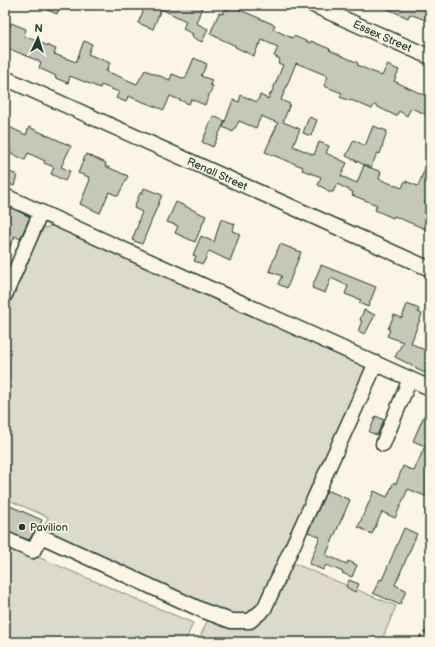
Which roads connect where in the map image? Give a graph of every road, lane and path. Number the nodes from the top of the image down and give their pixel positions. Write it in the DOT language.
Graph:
graph roads {
  1 [pos="313,5"];
  2 [pos="430,57"];
  3 [pos="5,78"];
  4 [pos="5,196"];
  5 [pos="41,212"];
  6 [pos="430,269"];
  7 [pos="9,276"];
  8 [pos="5,295"];
  9 [pos="376,363"];
  10 [pos="410,379"];
  11 [pos="430,388"];
  12 [pos="383,444"];
  13 [pos="5,539"];
  14 [pos="430,631"];
  15 [pos="416,642"];
  1 -- 2 [label="street, Essex Street"];
  3 -- 6 [label="street, Renall Street"];
  4 -- 5 [label="street"];
  5 -- 7 [label="street"];
  5 -- 9 [label="street"];
  7 -- 8 [label="street"];
  9 -- 10 [label="street"];
  9 -- 13 [label="street"];
  10 -- 11 [label="street"];
  10 -- 12 [label="street"];
  14 -- 15 [label="path"];
}
